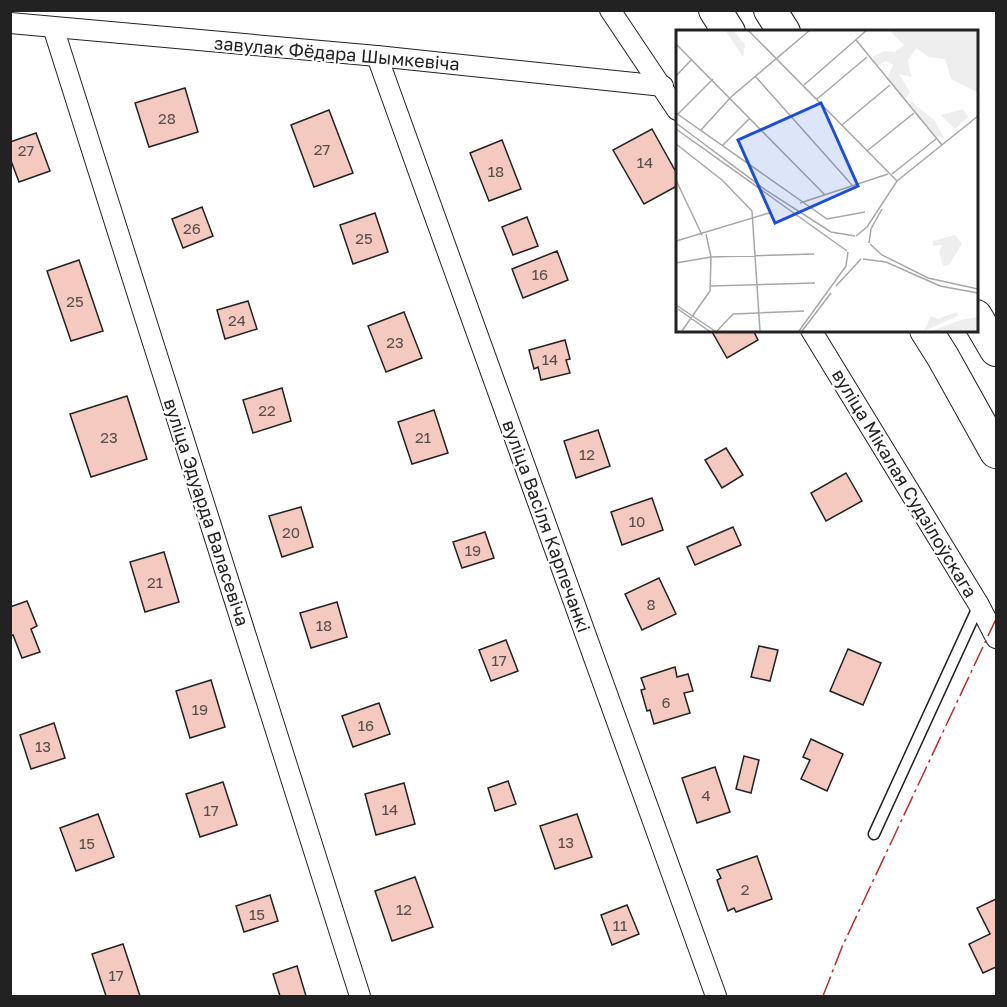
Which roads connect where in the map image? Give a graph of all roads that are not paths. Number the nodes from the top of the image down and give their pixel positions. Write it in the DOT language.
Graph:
graph roads {
  1 [pos="610,10"];
  2 [pos="715,10"];
  3 [pos="770,10"];
  4 [pos="10,23"];
  5 [pos="53,27"];
  6 [pos="728,30"];
  7 [pos="783,30"];
  8 [pos="377,56"];
  9 [pos="663,86"];
  10 [pos="676,108"];
  11 [pos="977,319"];
  12 [pos="812,332"];
  13 [pos="927,332"];
  14 [pos="996,350"];
  15 [pos="996,452"];
  16 [pos="979,605"];
  17 [pos="996,638"];
  18 [pos="874,834"];
  19 [pos="360,996"];
  20 [pos="716,996"];
  1 -- 9 [label="street"];
  2 -- 6 [label="main road"];
  3 -- 7 [label="main road"];
  4 -- 5 [label="street, завулак Фёдара Шымкевіча"];
  5 -- 8 [label="street, завулак Фёдара Шымкевіча"];
  5 -- 19 [label="street, вуліца Эдуарда Валасевіча"];
  8 -- 9 [label="street, завулак Фёдара Шымкевіча"];
  8 -- 20 [label="street, вуліца Васіля Карпечанкі"];
  9 -- 10 [label="street"];
  11 -- 14 [label="main road"];
  12 -- 16 [label="street, вуліца Мікалая Судзілоўскага"];
  13 -- 15 [label="main road"];
  16 -- 17 [label="street, вуліца Мікалая Судзілоўскага"];
  16 -- 18 [label="lane"];
}
